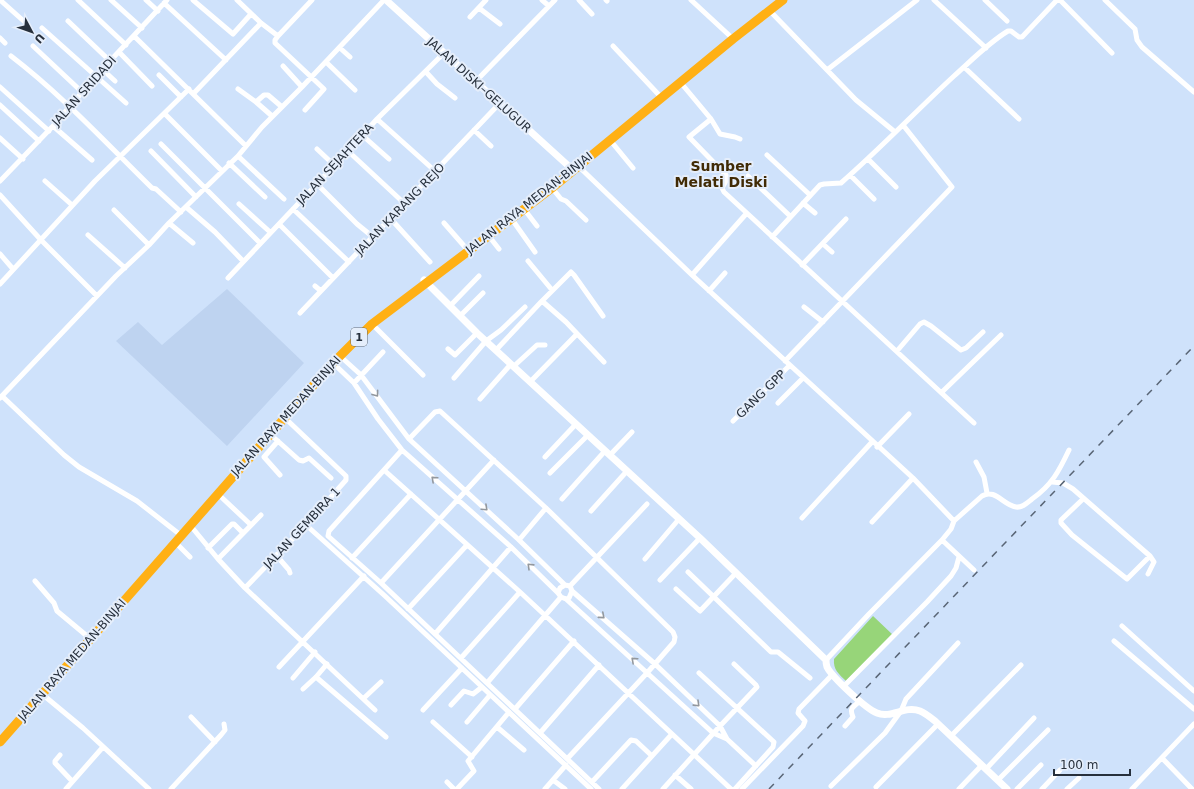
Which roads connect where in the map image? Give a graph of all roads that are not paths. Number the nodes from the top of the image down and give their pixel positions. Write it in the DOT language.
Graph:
graph roads {
  1 [pos="0,0"];
  2 [pos="78,0"];
  3 [pos="111,0"];
  4 [pos="146,0"];
  5 [pos="193,0"];
  6 [pos="237,0"];
  7 [pos="312,0"];
  8 [pos="385,0"];
  9 [pos="486,0"];
  10 [pos="542,0"];
  11 [pos="555,0"];
  12 [pos="579,0"];
  13 [pos="691,0"];
  14 [pos="776,0"];
  15 [pos="783,0"];
  16 [pos="917,0"];
  17 [pos="934,0"];
  18 [pos="985,0"];
  19 [pos="1058,0"];
  20 [pos="1105,0"];
  21 [pos="166,2"];
  22 [pos="549,6"];
  23 [pos="479,8"];
  24 [pos="158,11"];
  25 [pos="770,11"];
  26 [pos="251,14"];
  27 [pos="592,14"];
  28 [pos="470,17"];
  29 [pos="68,21"];
  30 [pos="1007,21"];
  31 [pos="261,23"];
  32 [pos="27,24"];
  33 [pos="500,24"];
  34 [pos="42,28"];
  35 [pos="142,28"];
  36 [pos="134,36"];
  37 [pos="278,36"];
  38 [pos="730,36"];
  39 [pos="0,38"];
  40 [pos="5,43"];
  41 [pos="126,45"];
  42 [pos="33,46"];
  43 [pos="613,46"];
  44 [pos="340,48"];
  45 [pos="986,48"];
  46 [pos="119,52"];
  47 [pos="444,53"];
  48 [pos="1112,53"];
  49 [pos="11,56"];
  50 [pos="350,57"];
  51 [pos="226,60"];
  52 [pos="110,61"];
  53 [pos="326,62"];
  54 [pos="283,66"];
  55 [pos="964,66"];
  56 [pos="102,69"];
  57 [pos="827,70"];
  58 [pos="426,72"];
  59 [pos="159,75"];
  60 [pos="96,76"];
  61 [pos="310,77"];
  62 [pos="115,81"];
  63 [pos="476,81"];
  64 [pos="681,83"];
  65 [pos="152,86"];
  66 [pos="0,87"];
  67 [pos="302,87"];
  68 [pos="238,89"];
  69 [pos="355,90"];
  70 [pos="191,91"];
  71 [pos="82,92"];
  72 [pos="1194,92"];
  73 [pos="659,95"];
  74 [pos="181,97"];
  75 [pos="455,98"];
  76 [pos="256,102"];
  77 [pos="126,103"];
  78 [pos="499,104"];
  79 [pos="0,105"];
  80 [pos="70,107"];
  81 [pos="282,107"];
  82 [pos="305,110"];
  83 [pos="165,114"];
  84 [pos="272,116"];
  85 [pos="377,119"];
  86 [pos="710,119"];
  87 [pos="1018,119"];
  88 [pos="53,126"];
  89 [pos="903,126"];
  90 [pos="474,130"];
  91 [pos="48,131"];
  92 [pos="895,132"];
  93 [pos="362,135"];
  94 [pos="0,138"];
  95 [pos="610,140"];
  96 [pos="740,140"];
  97 [pos="39,141"];
  98 [pos="161,144"];
  99 [pos="246,146"];
  100 [pos="491,146"];
  101 [pos="317,149"];
  102 [pos="151,151"];
  103 [pos="348,151"];
  104 [pos="767,155"];
  105 [pos="120,156"];
  106 [pos="238,156"];
  107 [pos="23,159"];
  108 [pos="389,159"];
  109 [pos="868,159"];
  110 [pos="92,160"];
  111 [pos="229,163"];
  112 [pos="334,165"];
  113 [pos="574,167"];
  114 [pos="633,168"];
  115 [pos="222,171"];
  116 [pos="435,171"];
  117 [pos="850,174"];
  118 [pos="748,176"];
  119 [pos="0,181"];
  120 [pos="45,181"];
  121 [pos="317,184"];
  122 [pos="204,187"];
  123 [pos="896,187"];
  124 [pos="552,188"];
  125 [pos="0,195"];
  126 [pos="810,195"];
  127 [pos="196,197"];
  128 [pos="265,197"];
  129 [pos="874,199"];
  130 [pos="284,200"];
  131 [pos="803,203"];
  132 [pos="240,204"];
  133 [pos="405,204"];
  134 [pos="72,205"];
  135 [pos="186,207"];
  136 [pos="293,209"];
  137 [pos="524,209"];
  138 [pos="114,210"];
  139 [pos="181,212"];
  140 [pos="815,213"];
  141 [pos="746,214"];
  142 [pos="790,216"];
  143 [pos="390,218"];
  144 [pos="511,218"];
  145 [pos="846,219"];
  146 [pos="586,220"];
  147 [pos="169,223"];
  148 [pos="444,223"];
  149 [pos="279,224"];
  150 [pos="537,226"];
  151 [pos="270,232"];
  152 [pos="88,235"];
  153 [pos="488,235"];
  154 [pos="373,237"];
  155 [pos="772,237"];
  156 [pos="41,240"];
  157 [pos="193,243"];
  158 [pos="260,243"];
  159 [pos="823,244"];
  160 [pos="149,245"];
  161 [pos="465,248"];
  162 [pos="499,249"];
  163 [pos="535,252"];
  164 [pos="832,252"];
  165 [pos="0,254"];
  166 [pos="243,261"];
  167 [pos="528,261"];
  168 [pos="349,262"];
  169 [pos="430,262"];
  170 [pos="802,265"];
  171 [pos="125,268"];
  172 [pos="13,269"];
  173 [pos="725,273"];
  174 [pos="692,275"];
  175 [pos="479,276"];
  176 [pos="228,278"];
  177 [pos="333,278"];
  178 [pos="425,281"];
  179 [pos="0,284"];
  180 [pos="315,286"];
  181 [pos="552,290"];
  182 [pos="321,291"];
  183 [pos="709,291"];
  184 [pos="483,293"];
  185 [pos="97,296"];
  186 [pos="542,301"];
  187 [pos="842,301"];
  188 [pos="450,306"];
  189 [pos="526,307"];
  190 [pos="804,307"];
  191 [pos="300,313"];
  192 [pos="460,316"];
  193 [pos="603,316"];
  194 [pos="823,322"];
  195 [pos="372,324"];
  196 [pos="983,332"];
  197 [pos="477,333"];
  198 [pos="577,334"];
  199 [pos="1001,335"];
  200 [pos="486,341"];
  201 [pos="546,345"];
  202 [pos="448,349"];
  203 [pos="496,350"];
  204 [pos="897,351"];
  205 [pos="383,352"];
  206 [pos="340,356"];
  207 [pos="785,361"];
  208 [pos="604,362"];
  209 [pos="333,363"];
  210 [pos="512,365"];
  211 [pos="789,366"];
  212 [pos="361,375"];
  213 [pos="423,375"];
  214 [pos="454,378"];
  215 [pos="803,378"];
  216 [pos="530,382"];
  217 [pos="354,383"];
  218 [pos="942,392"];
  219 [pos="1,397"];
  220 [pos="480,399"];
  221 [pos="778,403"];
  222 [pos="909,414"];
  223 [pos="285,418"];
  224 [pos="733,421"];
  225 [pos="974,423"];
  226 [pos="576,424"];
  227 [pos="632,432"];
  228 [pos="270,434"];
  229 [pos="588,435"];
  230 [pos="410,439"];
  231 [pos="278,441"];
  232 [pos="872,442"];
  233 [pos="877,446"];
  234 [pos="402,450"];
  235 [pos="1069,450"];
  236 [pos="608,453"];
  237 [pos="545,457"];
  238 [pos="494,460"];
  239 [pos="976,462"];
  240 [pos="384,470"];
  241 [pos="627,471"];
  242 [pos="550,473"];
  243 [pos="280,475"];
  244 [pos="331,478"];
  245 [pos="913,478"];
  246 [pos="1052,482"];
  247 [pos="466,490"];
  248 [pos="987,493"];
  249 [pos="218,494"];
  250 [pos="411,494"];
  251 [pos="562,499"];
  252 [pos="1083,499"];
  253 [pos="457,500"];
  254 [pos="647,504"];
  255 [pos="546,508"];
  256 [pos="591,511"];
  257 [pos="261,515"];
  258 [pos="439,518"];
  259 [pos="802,518"];
  260 [pos="679,519"];
  261 [pos="954,521"];
  262 [pos="872,522"];
  263 [pos="190,525"];
  264 [pos="251,525"];
  265 [pos="306,525"];
  266 [pos="178,533"];
  267 [pos="243,533"];
  268 [pos="700,538"];
  269 [pos="519,540"];
  270 [pos="942,540"];
  271 [pos="175,542"];
  272 [pos="467,544"];
  273 [pos="511,547"];
  274 [pos="208,548"];
  275 [pos="276,555"];
  276 [pos="597,556"];
  277 [pos="1150,556"];
  278 [pos="190,557"];
  279 [pos="959,557"];
  280 [pos="218,558"];
  281 [pos="352,558"];
  282 [pos="645,559"];
  283 [pos="493,568"];
  284 [pos="974,570"];
  285 [pos="688,572"];
  286 [pos="290,573"];
  287 [pos="736,573"];
  288 [pos="1148,574"];
  289 [pos="364,576"];
  290 [pos="660,580"];
  291 [pos="35,581"];
  292 [pos="381,583"];
  293 [pos="569,587"];
  294 [pos="246,588"];
  295 [pos="676,589"];
  296 [pos="520,592"];
  297 [pos="562,596"];
  298 [pos="714,597"];
  299 [pos="408,608"];
  300 [pos="545,615"];
  301 [pos="1122,626"];
  302 [pos="435,634"];
  303 [pos="87,636"];
  304 [pos="1114,640"];
  305 [pos="303,642"];
  306 [pos="574,642"];
  307 [pos="958,643"];
  308 [pos="314,652"];
  309 [pos="461,658"];
  310 [pos="826,660"];
  311 [pos="327,664"];
  312 [pos="655,664"];
  313 [pos="734,664"];
  314 [pos="599,665"];
  315 [pos="1021,665"];
  316 [pos="279,667"];
  317 [pos="462,668"];
  318 [pos="647,673"];
  319 [pos="699,673"];
  320 [pos="833,674"];
  321 [pos="316,677"];
  322 [pos="293,678"];
  323 [pos="810,678"];
  324 [pos="381,682"];
  325 [pos="487,683"];
  326 [pos="844,686"];
  327 [pos="482,687"];
  328 [pos="303,689"];
  329 [pos="1194,691"];
  330 [pos="629,693"];
  331 [pos="42,694"];
  332 [pos="490,695"];
  333 [pos="364,698"];
  334 [pos="860,701"];
  335 [pos="451,705"];
  336 [pos="737,708"];
  337 [pos="515,709"];
  338 [pos="1194,709"];
  339 [pos="375,710"];
  340 [pos="423,710"];
  341 [pos="901,711"];
  342 [pos="509,712"];
  343 [pos="191,717"];
  344 [pos="1034,718"];
  345 [pos="433,722"];
  346 [pos="467,722"];
  347 [pos="224,724"];
  348 [pos="938,724"];
  349 [pos="1194,724"];
  350 [pos="720,726"];
  351 [pos="845,726"];
  352 [pos="497,727"];
  353 [pos="1048,730"];
  354 [pos="540,733"];
  355 [pos="672,734"];
  356 [pos="712,734"];
  357 [pos="0,736"];
  358 [pos="951,736"];
  359 [pos="386,737"];
  360 [pos="727,739"];
  361 [pos="0,742"];
  362 [pos="216,742"];
  363 [pos="103,748"];
  364 [pos="524,750"];
  365 [pos="694,754"];
  366 [pos="60,755"];
  367 [pos="652,756"];
  368 [pos="472,757"];
  369 [pos="1162,758"];
  370 [pos="567,759"];
  371 [pos="566,765"];
  372 [pos="1040,765"];
  373 [pos="756,766"];
  374 [pos="984,767"];
  375 [pos="1060,770"];
  376 [pos="675,775"];
  377 [pos="1079,778"];
  378 [pos="553,780"];
  379 [pos="998,780"];
  380 [pos="72,782"];
  381 [pos="447,782"];
  382 [pos="592,782"];
  383 [pos="831,786"];
  384 [pos="876,787"];
  385 [pos="66,789"];
  386 [pos="149,789"];
  387 [pos="171,789"];
  388 [pos="455,789"];
  389 [pos="545,789"];
  390 [pos="565,789"];
  391 [pos="591,789"];
  392 [pos="599,789"];
  393 [pos="622,789"];
  394 [pos="663,789"];
  395 [pos="691,789"];
  396 [pos="731,789"];
  397 [pos="735,789"];
  398 [pos="742,789"];
  399 [pos="959,789"];
  400 [pos="1007,789"];
  401 [pos="1017,789"];
  402 [pos="1042,789"];
  403 [pos="1067,789"];
  404 [pos="1132,789"];
  405 [pos="1192,789"];
  1 -- 32 [label="street"];
  2 -- 41 [label="street"];
  3 -- 35 [label="street"];
  4 -- 24 [label="street"];
  5 -- 26 [label="street"];
  6 -- 26 [label="street"];
  7 -- 37 [label="street"];
  8 -- 44 [label="street"];
  8 -- 47 [label="main road, JALAN DISKI–GELUGUR"];
  9 -- 23 [label="street"];
  10 -- 22 [label="street"];
  11 -- 22 [label="street"];
  12 -- 27 [label="street"];
  13 -- 38 [label="street"];
  14 -- 38 [label="highway, JALAN RAYA MEDAN-BINJAI / 1"];
  15 -- 25 [label="highway, JALAN RAYA MEDAN-BINJAI / 1"];
  16 -- 57 [label="street"];
  17 -- 45 [label="street"];
  18 -- 30 [label="street"];
  19 -- 45 [label="street"];
  19 -- 48 [label="street"];
  20 -- 72 [label="street"];
  21 -- 24 [label="street, JALAN SRIDADI"];
  21 -- 51 [label="street"];
  22 -- 63 [label="street"];
  23 -- 28 [label="street"];
  23 -- 33 [label="street"];
  24 -- 35 [label="street, JALAN SRIDADI"];
  25 -- 57 [label="street"];
  25 -- 64 [label="highway, JALAN RAYA MEDAN-BINJAI / 1"];
  26 -- 31 [label="street"];
  29 -- 52 [label="street"];
  31 -- 37 [label="street"];
  31 -- 51 [label="street"];
  34 -- 60 [label="street"];
  35 -- 36 [label="street, JALAN SRIDADI"];
  36 -- 41 [label="street, JALAN SRIDADI"];
  36 -- 70 [label="street"];
  37 -- 61 [label="street"];
  38 -- 73 [label="highway, JALAN RAYA MEDAN-BINJAI / 1"];
  39 -- 40 [label="street"];
  41 -- 46 [label="street, JALAN SRIDADI"];
  42 -- 71 [label="street"];
  43 -- 73 [label="street"];
  44 -- 50 [label="street"];
  44 -- 53 [label="street"];
  45 -- 55 [label="street"];
  46 -- 52 [label="street, JALAN SRIDADI"];
  46 -- 65 [label="street"];
  47 -- 58 [label="street, JALAN SEJAHTERA"];
  47 -- 63 [label="main road, JALAN DISKI–GELUGUR"];
  49 -- 80 [label="street"];
  51 -- 70 [label="street"];
  52 -- 56 [label="street, JALAN SRIDADI"];
  53 -- 61 [label="street"];
  53 -- 69 [label="street"];
  54 -- 67 [label="street"];
  55 -- 87 [label="street"];
  55 -- 89 [label="street"];
  56 -- 60 [label="street, JALAN SRIDADI"];
  56 -- 62 [label="street"];
  57 -- 92 [label="street"];
  58 -- 75 [label="street"];
  58 -- 85 [label="street, JALAN SEJAHTERA"];
  59 -- 74 [label="street"];
  60 -- 71 [label="street, JALAN SRIDADI"];
  60 -- 77 [label="street"];
  61 -- 67 [label="street"];
  61 -- 82 [label="street"];
  63 -- 78 [label="main road, JALAN DISKI–GELUGUR"];
  64 -- 86 [label="street"];
  64 -- 95 [label="highway, JALAN RAYA MEDAN-BINJAI / 1"];
  66 -- 91 [label="street"];
  67 -- 81 [label="street"];
  68 -- 76 [label="street"];
  70 -- 74 [label="street"];
  70 -- 99 [label="street"];
  71 -- 80 [label="street, JALAN SRIDADI"];
  73 -- 113 [label="highway, JALAN RAYA MEDAN-BINJAI / 1"];
  74 -- 83 [label="street"];
  76 -- 81 [label="street"];
  76 -- 84 [label="street"];
  78 -- 90 [label="street, JALAN KARANG REJO"];
  78 -- 113 [label="main road, JALAN DISKI–GELUGUR"];
  79 -- 97 [label="street"];
  80 -- 88 [label="street, JALAN SRIDADI"];
  80 -- 105 [label="street"];
  81 -- 84 [label="street"];
  83 -- 105 [label="street"];
  83 -- 115 [label="street"];
  84 -- 99 [label="street"];
  85 -- 93 [label="street, JALAN SEJAHTERA"];
  85 -- 116 [label="street"];
  86 -- 96 [label="street"];
  86 -- 141 [label="street"];
  88 -- 91 [label="street, JALAN SRIDADI"];
  88 -- 110 [label="street"];
  89 -- 92 [label="street"];
  89 -- 187 [label="street"];
  90 -- 100 [label="street"];
  90 -- 116 [label="street, JALAN KARANG REJO"];
  91 -- 97 [label="street, JALAN SRIDADI"];
  92 -- 109 [label="street"];
  93 -- 103 [label="street, JALAN SEJAHTERA"];
  93 -- 108 [label="street"];
  94 -- 107 [label="street"];
  95 -- 113 [label="highway, JALAN RAYA MEDAN-BINJAI / 1"];
  95 -- 114 [label="street"];
  97 -- 107 [label="street, JALAN SRIDADI"];
  98 -- 122 [label="street"];
  99 -- 106 [label="street"];
  101 -- 112 [label="street"];
  102 -- 127 [label="street"];
  103 -- 112 [label="street, JALAN SEJAHTERA"];
  103 -- 133 [label="street"];
  104 -- 126 [label="street"];
  105 -- 134 [label="street"];
  105 -- 139 [label="street"];
  106 -- 111 [label="street"];
  106 -- 130 [label="street"];
  107 -- 119 [label="street, JALAN SRIDADI"];
  109 -- 117 [label="street"];
  109 -- 123 [label="street"];
  111 -- 115 [label="street"];
  111 -- 128 [label="street"];
  112 -- 121 [label="street, JALAN SEJAHTERA"];
  113 -- 124 [label="highway, JALAN RAYA MEDAN-BINJAI / 1"];
  113 -- 161 [label="highway, JALAN RAYA MEDAN-BINJAI / 1"];
  113 -- 174 [label="street"];
  115 -- 122 [label="street"];
  116 -- 133 [label="street, JALAN KARANG REJO"];
  117 -- 126 [label="street"];
  117 -- 129 [label="street"];
  118 -- 142 [label="street"];
  120 -- 134 [label="street"];
  121 -- 136 [label="street, JALAN SEJAHTERA"];
  121 -- 154 [label="street"];
  122 -- 127 [label="street"];
  122 -- 158 [label="street"];
  124 -- 137 [label="highway, JALAN RAYA MEDAN-BINJAI / 1"];
  124 -- 146 [label="street"];
  125 -- 156 [label="street"];
  126 -- 131 [label="street"];
  127 -- 135 [label="street"];
  131 -- 140 [label="street"];
  131 -- 142 [label="street"];
  132 -- 151 [label="street"];
  133 -- 143 [label="street, JALAN KARANG REJO"];
  134 -- 156 [label="street"];
  135 -- 139 [label="street"];
  135 -- 166 [label="street"];
  136 -- 149 [label="street, JALAN SEJAHTERA"];
  136 -- 168 [label="street"];
  137 -- 144 [label="highway, JALAN RAYA MEDAN-BINJAI / 1"];
  137 -- 150 [label="street"];
  138 -- 160 [label="street"];
  139 -- 147 [label="street"];
  141 -- 155 [label="street"];
  141 -- 174 [label="street"];
  142 -- 155 [label="street"];
  143 -- 154 [label="street, JALAN KARANG REJO"];
  143 -- 169 [label="street"];
  144 -- 153 [label="highway, JALAN RAYA MEDAN-BINJAI / 1"];
  144 -- 163 [label="street"];
  145 -- 159 [label="street"];
  147 -- 157 [label="street"];
  147 -- 160 [label="street"];
  148 -- 161 [label="street"];
  149 -- 151 [label="street, JALAN SEJAHTERA"];
  149 -- 177 [label="street"];
  151 -- 158 [label="street, JALAN SEJAHTERA"];
  152 -- 171 [label="street"];
  153 -- 162 [label="street"];
  153 -- 178 [label="highway, JALAN RAYA MEDAN-BINJAI / 1"];
  154 -- 168 [label="street, JALAN KARANG REJO"];
  155 -- 170 [label="street"];
  156 -- 172 [label="street"];
  156 -- 185 [label="street"];
  158 -- 166 [label="street, JALAN SEJAHTERA"];
  159 -- 164 [label="street"];
  159 -- 170 [label="street"];
  160 -- 171 [label="street"];
  161 -- 178 [label="highway, JALAN RAYA MEDAN-BINJAI / 1"];
  165 -- 172 [label="street"];
  166 -- 176 [label="street, JALAN SEJAHTERA"];
  167 -- 181 [label="street"];
  168 -- 177 [label="street, JALAN KARANG REJO"];
  170 -- 187 [label="street"];
  171 -- 185 [label="street"];
  172 -- 179 [label="street"];
  173 -- 183 [label="street"];
  174 -- 183 [label="street"];
  175 -- 188 [label="street"];
  177 -- 182 [label="street, JALAN KARANG REJO"];
  178 -- 188 [label="main road"];
  178 -- 195 [label="highway, JALAN RAYA MEDAN-BINJAI / 1"];
  178 -- 266 [label="highway, JALAN RAYA MEDAN-BINJAI / 1"];
  180 -- 182 [label="street"];
  181 -- 186 [label="street"];
  181 -- 193 [label="street"];
  182 -- 191 [label="street, JALAN KARANG REJO"];
  183 -- 207 [label="street"];
  184 -- 192 [label="street"];
  185 -- 219 [label="street"];
  186 -- 198 [label="street"];
  186 -- 203 [label="street"];
  187 -- 194 [label="street"];
  187 -- 204 [label="street"];
  188 -- 192 [label="main road"];
  189 -- 200 [label="street"];
  190 -- 194 [label="street"];
  192 -- 197 [label="main road"];
  194 -- 207 [label="street"];
  195 -- 206 [label="highway, JALAN RAYA MEDAN-BINJAI / 1"];
  195 -- 213 [label="street"];
  196 -- 204 [label="street"];
  197 -- 200 [label="main road"];
  197 -- 202 [label="street"];
  198 -- 208 [label="street"];
  198 -- 216 [label="street"];
  199 -- 218 [label="street"];
  200 -- 203 [label="main road"];
  200 -- 214 [label="street"];
  201 -- 210 [label="street"];
  203 -- 210 [label="main road"];
  204 -- 218 [label="street"];
  205 -- 212 [label="street"];
  206 -- 209 [label="highway, JALAN RAYA MEDAN-BINJAI / 1"];
  206 -- 212 [label="street"];
  207 -- 211 [label="street"];
  209 -- 217 [label="street"];
  209 -- 223 [label="highway, JALAN RAYA MEDAN-BINJAI / 1"];
  210 -- 216 [label="main road"];
  210 -- 220 [label="street"];
  211 -- 215 [label="street"];
  211 -- 224 [label="street, GANG GPP"];
  212 -- 217 [label="street"];
  212 -- 230 [label="street, one-way"];
  215 -- 221 [label="street"];
  215 -- 232 [label="street"];
  216 -- 226 [label="main road"];
  217 -- 234 [label="street"];
  218 -- 225 [label="street"];
  219 -- 266 [label="street"];
  222 -- 233 [label="street"];
  223 -- 228 [label="highway, JALAN RAYA MEDAN-BINJAI / 1"];
  223 -- 265 [label="street, JALAN GEMBIRA 1"];
  226 -- 229 [label="main road"];
  226 -- 237 [label="street"];
  227 -- 236 [label="street"];
  228 -- 231 [label="street"];
  228 -- 249 [label="highway, JALAN RAYA MEDAN-BINJAI / 1"];
  229 -- 236 [label="main road"];
  229 -- 242 [label="street"];
  230 -- 238 [label="street"];
  230 -- 247 [label="street"];
  231 -- 243 [label="street"];
  231 -- 244 [label="street"];
  232 -- 233 [label="street"];
  232 -- 259 [label="street"];
  233 -- 245 [label="street"];
  234 -- 240 [label="street"];
  253 -- 234 [label="street, one-way"];
  235 -- 246 [label="street"];
  236 -- 241 [label="main road"];
  236 -- 251 [label="street"];
  238 -- 247 [label="street"];
  238 -- 255 [label="street"];
  239 -- 248 [label="street"];
  240 -- 250 [label="street"];
  240 -- 281 [label="street"];
  241 -- 256 [label="street"];
  241 -- 260 [label="main road"];
  245 -- 261 [label="street"];
  245 -- 262 [label="street"];
  246 -- 248 [label="street"];
  246 -- 252 [label="street"];
  247 -- 253 [label="street"];
  247 -- 269 [label="street, one-way"];
  248 -- 261 [label="street"];
  249 -- 263 [label="highway, JALAN RAYA MEDAN-BINJAI / 1"];
  249 -- 264 [label="street"];
  250 -- 258 [label="street"];
  250 -- 281 [label="street"];
  252 -- 277 [label="street"];
  252 -- 277 [label="street"];
  253 -- 258 [label="street"];
  253 -- 273 [label="street"];
  254 -- 276 [label="street"];
  255 -- 269 [label="street"];
  255 -- 276 [label="street"];
  257 -- 264 [label="street"];
  258 -- 272 [label="street"];
  258 -- 292 [label="street"];
  260 -- 268 [label="main road"];
  260 -- 282 [label="street"];
  261 -- 270 [label="street"];
  263 -- 271 [label="highway, JALAN RAYA MEDAN-BINJAI / 1"];
  263 -- 274 [label="street"];
  264 -- 267 [label="street"];
  265 -- 275 [label="street, JALAN GEMBIRA 1"];
  265 -- 289 [label="street"];
  266 -- 303 [label="highway, JALAN RAYA MEDAN-BINJAI / 1"];
  267 -- 274 [label="street"];
  267 -- 280 [label="street"];
  268 -- 287 [label="main road"];
  268 -- 290 [label="street"];
  269 -- 293 [label="street"];
  270 -- 279 [label="street"];
  270 -- 310 [label="street"];
  271 -- 278 [label="street"];
  271 -- 331 [label="highway, JALAN RAYA MEDAN-BINJAI / 1"];
  272 -- 283 [label="street"];
  272 -- 299 [label="street"];
  273 -- 283 [label="street"];
  297 -- 273 [label="street, one-way"];
  274 -- 280 [label="street"];
  275 -- 286 [label="street"];
  275 -- 294 [label="street, JALAN GEMBIRA 1"];
  276 -- 293 [label="street"];
  276 -- 312 [label="street"];
  277 -- 288 [label="street"];
  279 -- 284 [label="street"];
  279 -- 326 [label="street"];
  280 -- 294 [label="street"];
  281 -- 292 [label="street"];
  283 -- 296 [label="street"];
  283 -- 302 [label="street"];
  285 -- 298 [label="street"];
  287 -- 298 [label="street"];
  287 -- 310 [label="main road"];
  289 -- 305 [label="street"];
  289 -- 317 [label="street"];
  291 -- 303 [label="street"];
  292 -- 299 [label="street"];
  293 -- 297 [label="street"];
  293 -- 297 [label="street"];
  293 -- 312 [label="street, one-way"];
  294 -- 305 [label="street"];
  295 -- 298 [label="street"];
  296 -- 300 [label="street"];
  296 -- 309 [label="street"];
  297 -- 300 [label="street"];
  318 -- 297 [label="street, one-way"];
  298 -- 323 [label="street"];
  299 -- 302 [label="street"];
  300 -- 306 [label="street"];
  300 -- 325 [label="street"];
  301 -- 329 [label="street"];
  302 -- 309 [label="street"];
  303 -- 357 [label="highway, JALAN RAYA MEDAN-BINJAI / 1"];
  304 -- 338 [label="street"];
  305 -- 308 [label="street"];
  305 -- 316 [label="street"];
  306 -- 314 [label="street"];
  306 -- 337 [label="street"];
  307 -- 341 [label="street"];
  308 -- 311 [label="street"];
  308 -- 322 [label="street"];
  309 -- 325 [label="street"];
  310 -- 320 [label="main road"];
  311 -- 321 [label="street"];
  311 -- 333 [label="street"];
  312 -- 318 [label="street"];
  312 -- 350 [label="street, one-way"];
  313 -- 336 [label="street"];
  314 -- 330 [label="street"];
  314 -- 354 [label="street"];
  315 -- 358 [label="street"];
  317 -- 327 [label="street"];
  317 -- 340 [label="street"];
  318 -- 330 [label="street"];
  318 -- 356 [label="street"];
  319 -- 336 [label="street"];
  320 -- 326 [label="main road"];
  320 -- 398 [label="street"];
  321 -- 328 [label="street"];
  321 -- 359 [label="street"];
  324 -- 333 [label="street"];
  325 -- 337 [label="street"];
  326 -- 334 [label="main road"];
  327 -- 332 [label="street"];
  327 -- 335 [label="street"];
  330 -- 355 [label="street"];
  330 -- 370 [label="street"];
  331 -- 361 [label="highway, JALAN RAYA MEDAN-BINJAI / 1"];
  331 -- 363 [label="street"];
  332 -- 342 [label="street"];
  332 -- 346 [label="street"];
  333 -- 339 [label="street"];
  334 -- 341 [label="main road"];
  334 -- 351 [label="street"];
  336 -- 350 [label="street"];
  336 -- 373 [label="street"];
  337 -- 354 [label="street"];
  341 -- 348 [label="main road"];
  341 -- 383 [label="street"];
  342 -- 352 [label="street"];
  342 -- 371 [label="street"];
  343 -- 362 [label="street"];
  344 -- 374 [label="street"];
  345 -- 368 [label="street"];
  347 -- 362 [label="street"];
  348 -- 358 [label="main road"];
  348 -- 384 [label="street"];
  349 -- 369 [label="street"];
  350 -- 356 [label="street"];
  350 -- 360 [label="street"];
  352 -- 364 [label="street"];
  352 -- 368 [label="street"];
  353 -- 379 [label="street"];
  354 -- 370 [label="street"];
  355 -- 365 [label="street"];
  355 -- 367 [label="street"];
  356 -- 360 [label="street"];
  356 -- 365 [label="street"];
  358 -- 374 [label="main road"];
  360 -- 373 [label="street"];
  362 -- 387 [label="street"];
  363 -- 380 [label="street"];
  363 -- 386 [label="street"];
  365 -- 376 [label="street"];
  365 -- 396 [label="street"];
  366 -- 380 [label="street"];
  367 -- 382 [label="street"];
  367 -- 393 [label="street"];
  368 -- 388 [label="street"];
  369 -- 404 [label="street"];
  369 -- 405 [label="street"];
  370 -- 382 [label="street"];
  371 -- 378 [label="street"];
  371 -- 391 [label="street"];
  372 -- 401 [label="street"];
  373 -- 397 [label="street"];
  374 -- 379 [label="main road"];
  374 -- 399 [label="street"];
  375 -- 402 [label="street"];
  376 -- 394 [label="street"];
  376 -- 395 [label="street"];
  377 -- 403 [label="street"];
  378 -- 389 [label="street"];
  378 -- 390 [label="street"];
  379 -- 400 [label="main road"];
  380 -- 385 [label="street"];
  381 -- 388 [label="street"];
  382 -- 392 [label="street"];
}
